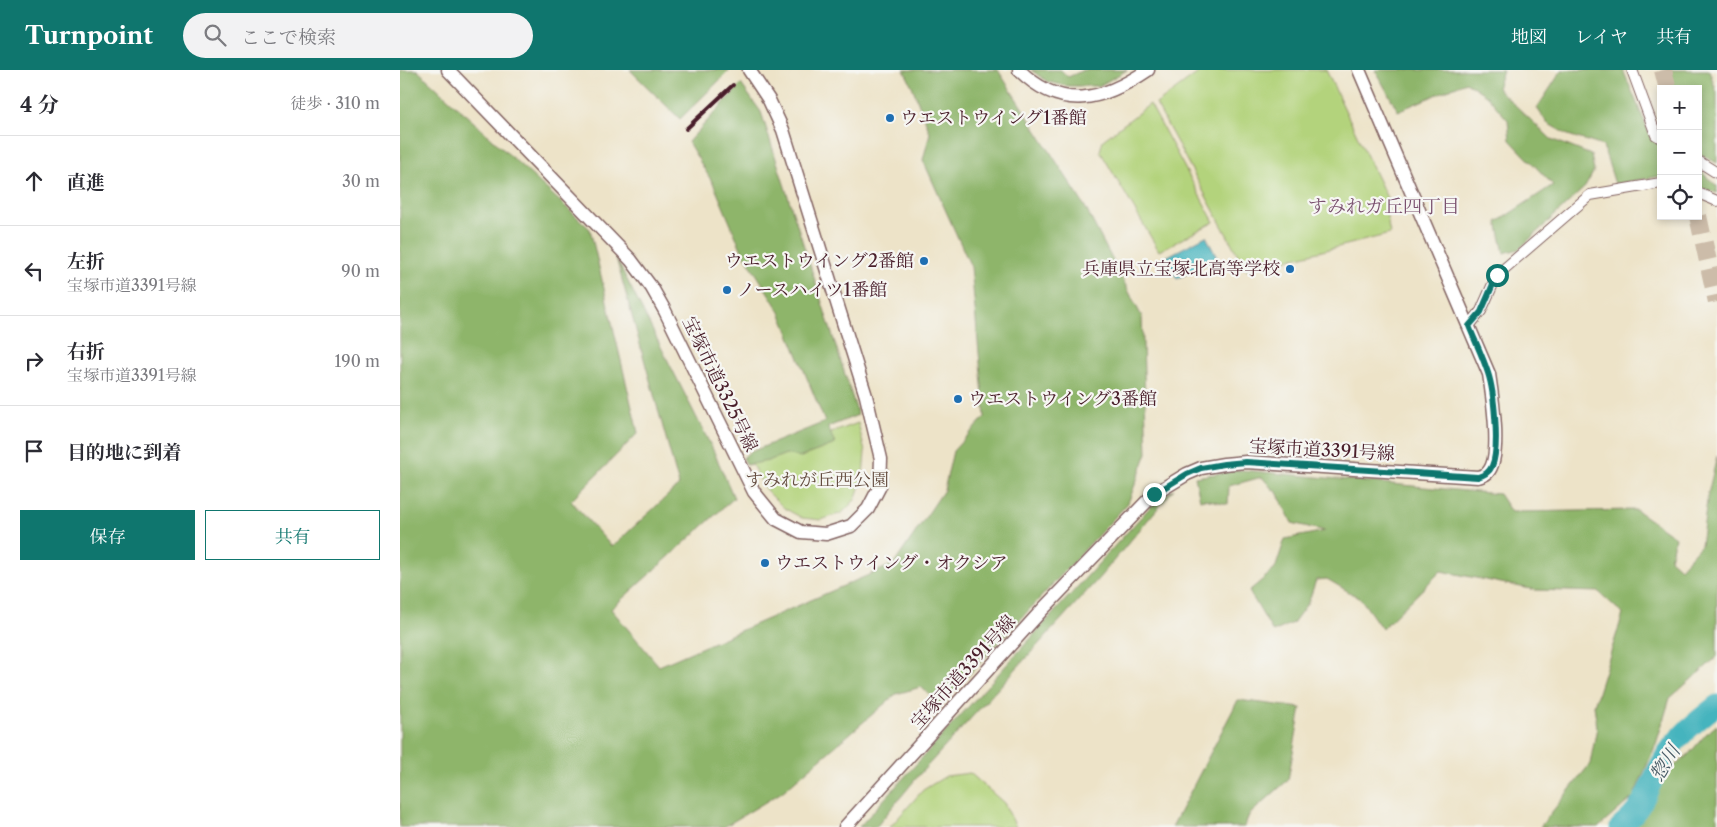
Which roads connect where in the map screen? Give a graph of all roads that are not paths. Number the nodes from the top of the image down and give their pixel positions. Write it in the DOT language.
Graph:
graph roads {
  1 [pos="448,70"];
  2 [pos="749,70"];
  3 [pos="1019,70"];
  4 [pos="1148,70"];
  5 [pos="1359,70"];
  6 [pos="1632,70"];
  7 [pos="1657,136"];
  8 [pos="1702,164"];
  9 [pos="1717,173"];
  10 [pos="1657,184"];
  11 [pos="1702,195"];
  12 [pos="1717,201"];
  13 [pos="1469,326"];
  14 [pos="845,827"];
  1 -- 2 [label="street, 宝塚市道3325号線"];
  3 -- 4 [label="street"];
  5 -- 13 [label="street, 宝塚市道3391号線"];
  6 -- 7 [label="street"];
  8 -- 9 [label="street"];
  10 -- 13 [label="street"];
  11 -- 12 [label="street"];
  13 -- 14 [label="street, 宝塚市道3391号線"];
}
